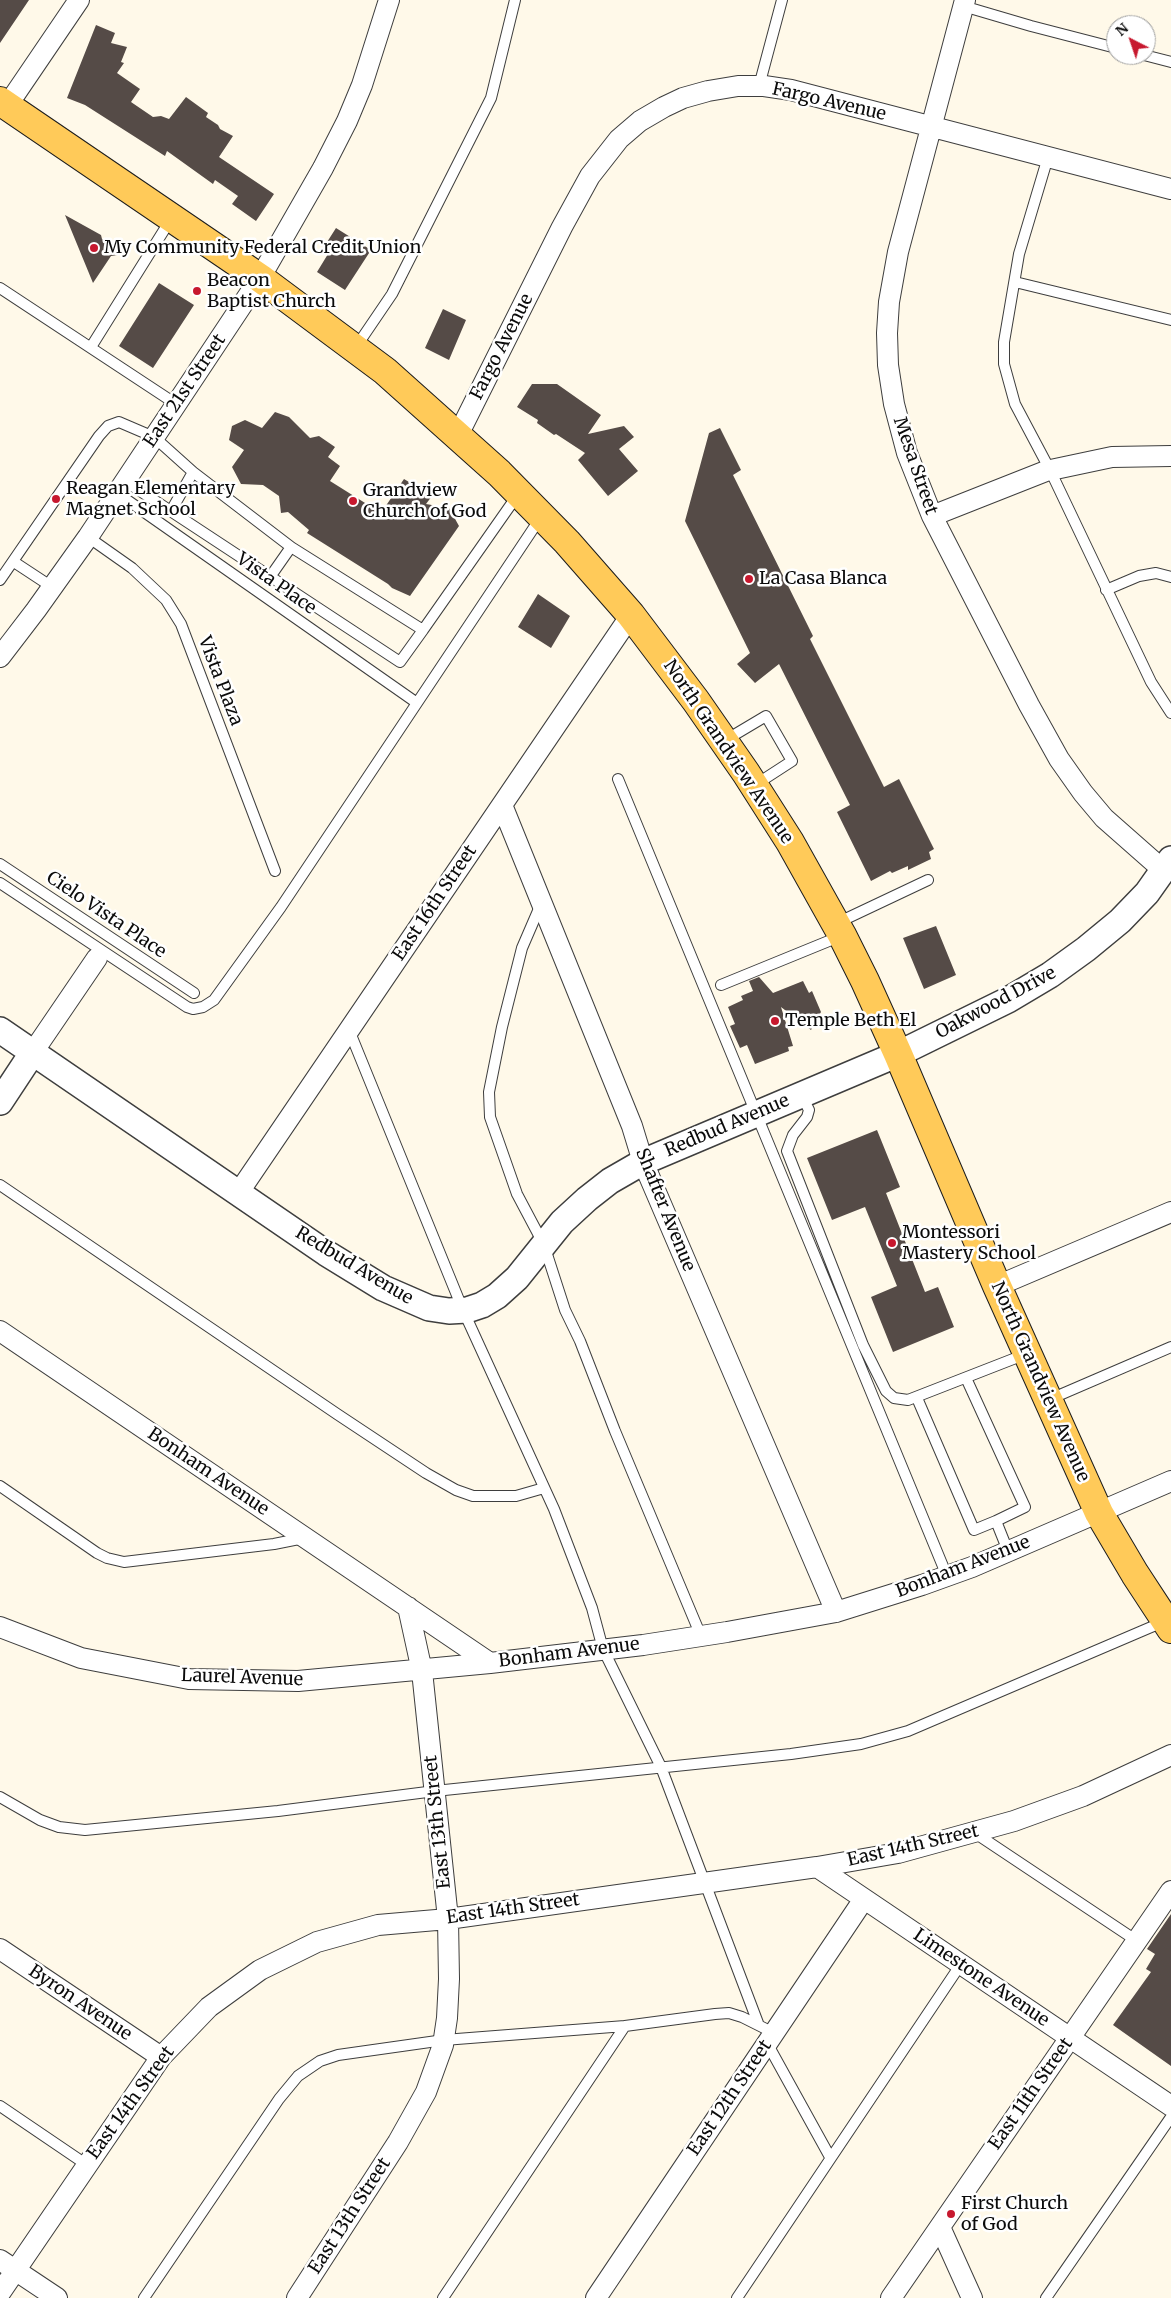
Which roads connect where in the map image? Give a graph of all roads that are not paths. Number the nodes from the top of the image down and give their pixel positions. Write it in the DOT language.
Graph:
graph roads {
  1 [pos="79,0"];
  2 [pos="388,0"];
  3 [pos="515,0"];
  4 [pos="782,0"];
  5 [pos="964,3"];
  6 [pos="1106,45"];
  7 [pos="1156,58"];
  8 [pos="1171,62"];
  9 [pos="759,86"];
  10 [pos="4,103"];
  11 [pos="930,127"];
  12 [pos="1048,157"];
  13 [pos="1171,189"];
  14 [pos="172,218"];
  15 [pos="260,278"];
  16 [pos="1015,282"];
  17 [pos="0,288"];
  18 [pos="1171,320"];
  19 [pos="90,347"];
  20 [pos="355,348"];
  21 [pos="176,404"];
  22 [pos="458,435"];
  23 [pos="154,437"];
  24 [pos="1171,456"];
  25 [pos="1050,470"];
  26 [pos="193,472"];
  27 [pos="121,487"];
  28 [pos="519,493"];
  29 [pos="171,511"];
  30 [pos="541,516"];
  31 [pos="932,516"];
  32 [pos="88,536"];
  33 [pos="291,547"];
  34 [pos="14,562"];
  35 [pos="270,576"];
  36 [pos="1171,577"];
  37 [pos="0,580"];
  38 [pos="52,587"];
  39 [pos="1106,590"];
  40 [pos="631,615"];
  41 [pos="422,630"];
  42 [pos="0,657"];
  43 [pos="417,702"];
  44 [pos="1171,713"];
  45 [pos="724,741"];
  46 [pos="618,778"];
  47 [pos="754,786"];
  48 [pos="502,805"];
  49 [pos="0,864"];
  50 [pos="1167,864"];
  51 [pos="275,871"];
  52 [pos="928,880"];
  53 [pos="0,883"];
  54 [pos="541,903"];
  55 [pos="839,929"];
  56 [pos="97,958"];
  57 [pos="721,985"];
  58 [pos="194,993"];
  59 [pos="0,1030"];
  60 [pos="349,1030"];
  61 [pos="33,1052"];
  62 [pos="898,1054"];
  63 [pos="801,1095"];
  64 [pos="0,1102"];
  65 [pos="758,1114"];
  66 [pos="643,1162"];
  67 [pos="0,1185"];
  68 [pos="239,1192"];
  69 [pos="1171,1212"];
  70 [pos="544,1244"];
  71 [pos="997,1286"];
  72 [pos="463,1310"];
  73 [pos="0,1331"];
  74 [pos="1171,1347"];
  75 [pos="1027,1354"];
  76 [pos="966,1378"];
  77 [pos="917,1398"];
  78 [pos="1048,1400"];
  79 [pos="1171,1481"];
  80 [pos="0,1486"];
  81 [pos="544,1488"];
  82 [pos="1099,1513"];
  83 [pos="996,1521"];
  84 [pos="306,1538"];
  85 [pos="1008,1551"];
  86 [pos="947,1576"];
  87 [pos="408,1607"];
  88 [pos="836,1612"];
  89 [pos="1169,1622"];
  90 [pos="0,1627"];
  91 [pos="701,1636"];
  92 [pos="603,1650"];
  93 [pos="490,1663"];
  94 [pos="422,1670"];
  95 [pos="1171,1755"];
  96 [pos="661,1767"];
  97 [pos="435,1790"];
  98 [pos="0,1797"];
  99 [pos="975,1833"];
  100 [pos="817,1867"];
  101 [pos="704,1883"];
  102 [pos="1171,1891"];
  103 [pos="864,1899"];
  104 [pos="448,1918"];
  105 [pos="1137,1941"];
  106 [pos="0,1949"];
  107 [pos="961,1964"];
  108 [pos="625,2026"];
  109 [pos="766,2033"];
  110 [pos="1070,2038"];
  111 [pos="444,2040"];
  112 [pos="161,2057"];
  113 [pos="0,2106"];
  114 [pos="1171,2106"];
  115 [pos="1171,2116"];
  116 [pos="830,2157"];
  117 [pos="87,2165"];
  118 [pos="940,2227"];
  119 [pos="8,2265"];
  120 [pos="0,2293"];
  121 [pos="57,2298"];
  122 [pos="144,2298"];
  123 [pos="297,2298"];
  124 [pos="443,2298"];
  125 [pos="596,2298"];
  126 [pos="736,2298"];
  127 [pos="891,2298"];
  128 [pos="972,2298"];
  129 [pos="1046,2298"];
  1 -- 10 [label="street"];
  2 -- 15 [label="street, East 21st Street"];
  3 -- 20 [label="lane"];
  4 -- 9 [label="lane"];
  5 -- 6 [label="lane"];
  5 -- 11 [label="street, Mesa Street"];
  7 -- 8 [label="lane"];
  9 -- 11 [label="street, Fargo Avenue"];
  9 -- 22 [label="street, Fargo Avenue"];
  10 -- 14 [label="main road, North Grandview Avenue"];
  11 -- 12 [label="street, Fargo Avenue"];
  11 -- 31 [label="street, Mesa Street"];
  12 -- 13 [label="street, Fargo Avenue"];
  12 -- 16 [label="lane"];
  14 -- 15 [label="main road, North Grandview Avenue"];
  14 -- 19 [label="lane"];
  15 -- 20 [label="main road, North Grandview Avenue"];
  15 -- 21 [label="street, East 21st Street"];
  16 -- 18 [label="lane"];
  16 -- 25 [label="lane"];
  17 -- 19 [label="lane"];
  19 -- 21 [label="lane"];
  20 -- 22 [label="main road, North Grandview Avenue"];
  21 -- 23 [label="street, East 21st Street"];
  22 -- 28 [label="main road, North Grandview Avenue"];
  23 -- 26 [label="lane"];
  23 -- 27 [label="street, East 21st Street"];
  23 -- 34 [label="lane"];
  24 -- 25 [label="street"];
  25 -- 31 [label="street"];
  25 -- 39 [label="lane"];
  26 -- 29 [label="lane"];
  26 -- 33 [label="lane"];
  27 -- 29 [label="lane"];
  27 -- 32 [label="street, East 21st Street"];
  27 -- 43 [label="lane, Vista Place"];
  28 -- 30 [label="main road, North Grandview Avenue"];
  28 -- 41 [label="lane"];
  29 -- 35 [label="lane"];
  30 -- 40 [label="main road, North Grandview Avenue"];
  30 -- 43 [label="lane"];
  31 -- 50 [label="street, Mesa Street"];
  32 -- 38 [label="street, East 21st Street"];
  32 -- 51 [label="lane, Vista Plaza"];
  33 -- 35 [label="lane"];
  33 -- 41 [label="lane"];
  34 -- 37 [label="lane"];
  34 -- 38 [label="lane"];
  35 -- 41 [label="lane"];
  36 -- 39 [label="lane"];
  38 -- 42 [label="street, East 21st Street"];
  39 -- 44 [label="lane"];
  40 -- 45 [label="main road, North Grandview Avenue"];
  40 -- 48 [label="street, East 16th Street"];
  43 -- 53 [label="lane"];
  45 -- 47 [label="main road, North Grandview Avenue"];
  45 -- 47 [label="lane"];
  46 -- 65 [label="lane"];
  47 -- 55 [label="main road, North Grandview Avenue"];
  48 -- 54 [label="street, Shafter Avenue"];
  48 -- 60 [label="street, East 16th Street"];
  49 -- 58 [label="lane, Cielo Vista Place"];
  50 -- 62 [label="street, Oakwood Drive"];
  52 -- 55 [label="lane"];
  54 -- 66 [label="street, Shafter Avenue"];
  54 -- 70 [label="lane"];
  55 -- 57 [label="lane"];
  55 -- 62 [label="main road, North Grandview Avenue"];
  56 -- 61 [label="street"];
  59 -- 61 [label="street, Redbud Avenue"];
  60 -- 68 [label="street, East 16th Street"];
  60 -- 72 [label="lane"];
  61 -- 64 [label="street"];
  61 -- 68 [label="street, Redbud Avenue"];
  62 -- 63 [label="street, Redbud Avenue"];
  62 -- 71 [label="main road, North Grandview Avenue"];
  63 -- 65 [label="street, Redbud Avenue"];
  63 -- 77 [label="lane"];
  65 -- 66 [label="street, Redbud Avenue"];
  65 -- 86 [label="lane"];
  66 -- 70 [label="street, Redbud Avenue"];
  66 -- 88 [label="street, Shafter Avenue"];
  67 -- 81 [label="lane"];
  68 -- 72 [label="street, Redbud Avenue"];
  69 -- 71 [label="street"];
  70 -- 72 [label="street, Redbud Avenue"];
  70 -- 91 [label="lane"];
  71 -- 75 [label="main road, North Grandview Avenue"];
  72 -- 81 [label="lane"];
  73 -- 84 [label="street, Bonham Avenue"];
  74 -- 78 [label="lane"];
  75 -- 76 [label="lane"];
  75 -- 78 [label="main road, North Grandview Avenue"];
  76 -- 77 [label="lane"];
  76 -- 83 [label="lane"];
  77 -- 83 [label="lane"];
  78 -- 82 [label="main road, North Grandview Avenue"];
  79 -- 82 [label="street, Bonham Avenue"];
  80 -- 84 [label="lane"];
  81 -- 92 [label="lane"];
  82 -- 85 [label="street, Bonham Avenue"];
  82 -- 89 [label="main road, North Grandview Avenue"];
  83 -- 85 [label="lane"];
  84 -- 87 [label="street, Bonham Avenue"];
  85 -- 86 [label="street, Bonham Avenue"];
  86 -- 88 [label="street, Bonham Avenue"];
  87 -- 93 [label="street, Bonham Avenue"];
  87 -- 94 [label="street, East 13th Street"];
  88 -- 91 [label="street, Bonham Avenue"];
  89 -- 96 [label="lane"];
  90 -- 94 [label="street, Laurel Avenue"];
  91 -- 92 [label="street, Bonham Avenue"];
  92 -- 93 [label="street, Bonham Avenue"];
  92 -- 96 [label="lane"];
  93 -- 94 [label="street, Laurel Avenue"];
  94 -- 97 [label="street, East 13th Street"];
  95 -- 99 [label="street, East 14th Street"];
  96 -- 97 [label="lane"];
  96 -- 101 [label="lane"];
  97 -- 98 [label="lane"];
  97 -- 104 [label="street, East 13th Street"];
  99 -- 100 [label="street, East 14th Street"];
  99 -- 105 [label="lane"];
  100 -- 101 [label="street, East 14th Street"];
  100 -- 103 [label="street, Limestone Avenue"];
  101 -- 104 [label="street, East 14th Street"];
  101 -- 109 [label="lane"];
  102 -- 105 [label="street, East 11th Street"];
  103 -- 107 [label="street, Limestone Avenue"];
  103 -- 109 [label="street, East 12th Street"];
  104 -- 111 [label="street, East 13th Street"];
  104 -- 112 [label="street, East 14th Street"];
  105 -- 110 [label="street, East 11th Street"];
  106 -- 112 [label="street, Byron Avenue"];
  107 -- 110 [label="street, Limestone Avenue"];
  107 -- 116 [label="lane"];
  108 -- 109 [label="lane"];
  108 -- 111 [label="lane"];
  108 -- 124 [label="lane"];
  109 -- 116 [label="lane"];
  109 -- 125 [label="street, East 12th Street"];
  110 -- 114 [label="street, Limestone Avenue"];
  110 -- 118 [label="street, East 11th Street"];
  111 -- 122 [label="lane"];
  111 -- 123 [label="street, East 13th Street"];
  112 -- 117 [label="street, East 14th Street"];
  113 -- 117 [label="lane"];
  115 -- 129 [label="lane"];
  116 -- 126 [label="lane"];
  117 -- 119 [label="street, East 14th Street"];
  118 -- 127 [label="street, East 11th Street"];
  118 -- 128 [label="street"];
  119 -- 120 [label="street, East 14th Street"];
  119 -- 121 [label="street"];
}
